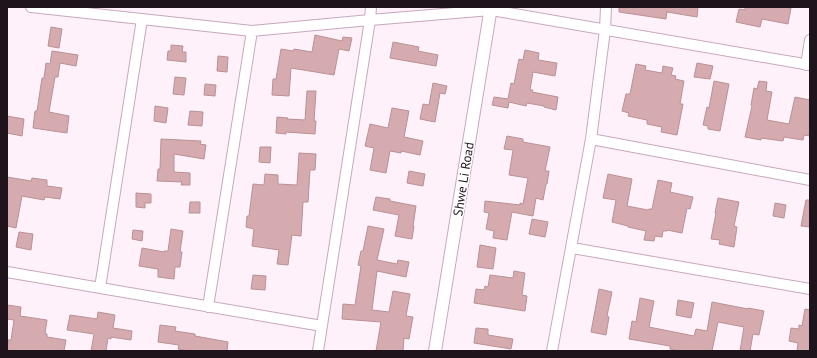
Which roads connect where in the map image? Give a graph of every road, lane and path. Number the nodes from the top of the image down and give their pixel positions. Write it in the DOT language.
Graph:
graph roads {
  1 [pos="31,7"];
  2 [pos="371,7"];
  3 [pos="606,7"];
  4 [pos="491,9"];
  5 [pos="142,20"];
  6 [pos="370,20"];
  7 [pos="605,30"];
  8 [pos="252,31"];
  9 [pos="810,40"];
  10 [pos="808,65"];
  11 [pos="591,139"];
  12 [pos="810,180"];
  13 [pos="572,248"];
  14 [pos="7,272"];
  15 [pos="100,288"];
  16 [pos="810,290"];
  17 [pos="208,306"];
  18 [pos="322,326"];
  19 [pos="318,351"];
  20 [pos="435,351"];
  21 [pos="552,351"];
  1 -- 5 [label="street"];
  2 -- 6 [label="street"];
  3 -- 7 [label="street"];
  4 -- 6 [label="street"];
  4 -- 7 [label="street"];
  4 -- 20 [label="street, Shwe Li Road"];
  5 -- 8 [label="street"];
  5 -- 15 [label="street"];
  6 -- 8 [label="street"];
  6 -- 18 [label="street"];
  7 -- 10 [label="street"];
  7 -- 11 [label="street"];
  8 -- 17 [label="street"];
  9 -- 10 [label="street"];
  11 -- 12 [label="street"];
  11 -- 13 [label="street"];
  13 -- 16 [label="street"];
  13 -- 21 [label="street"];
  14 -- 15 [label="street"];
  15 -- 17 [label="street"];
  17 -- 18 [label="street"];
  18 -- 19 [label="street"];
}
